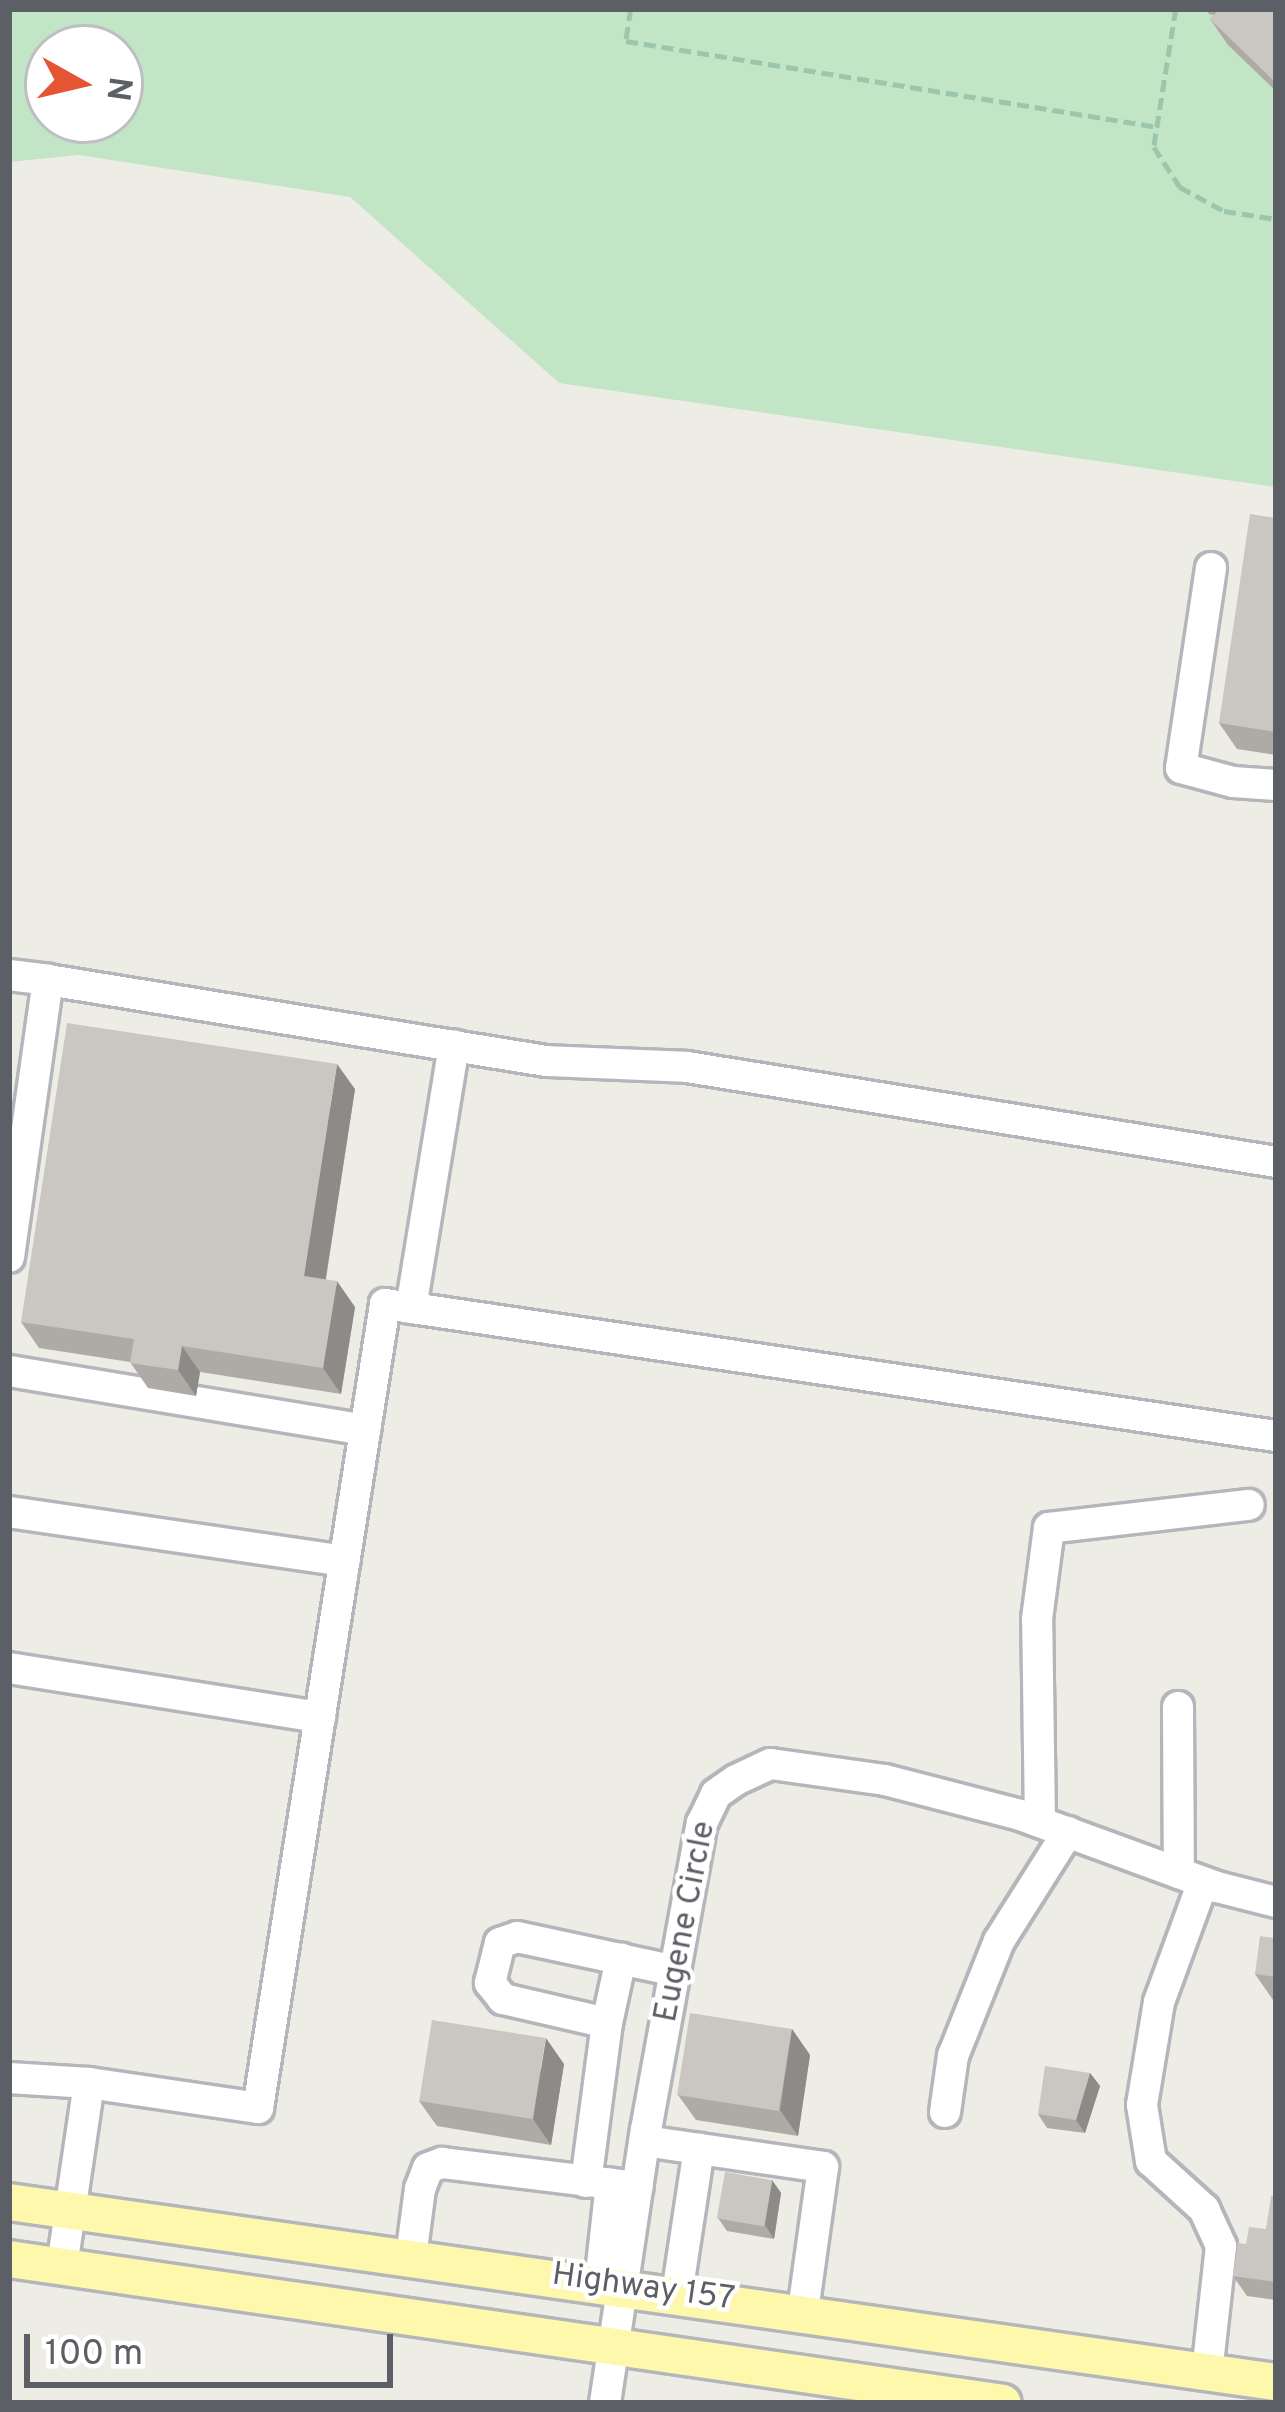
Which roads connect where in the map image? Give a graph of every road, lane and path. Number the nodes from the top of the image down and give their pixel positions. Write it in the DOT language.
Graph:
graph roads {
  1 [pos="631,9"];
  2 [pos="1176,9"];
  3 [pos="1158,128"];
  4 [pos="1276,219"];
  5 [pos="1210,568"];
  6 [pos="1276,785"];
  7 [pos="9,975"];
  8 [pos="48,980"];
  9 [pos="454,1046"];
  10 [pos="1276,1162"];
  11 [pos="9,1257"];
  12 [pos="411,1308"];
  13 [pos="9,1371"];
  14 [pos="365,1430"];
  15 [pos="1276,1436"];
  16 [pos="1250,1505"];
  17 [pos="9,1512"];
  18 [pos="344,1561"];
  19 [pos="9,1667"];
  20 [pos="1178,1707"];
  21 [pos="320,1717"];
  22 [pos="1054,1827"];
  23 [pos="1191,1878"];
  24 [pos="1276,1902"];
  25 [pos="621,1959"];
  26 [pos="675,1971"];
  27 [pos="607,2023"];
  28 [pos="9,2078"];
  29 [pos="88,2084"];
  30 [pos="945,2113"];
  31 [pos="645,2141"];
  32 [pos="699,2149"];
  33 [pos="612,2184"];
  34 [pos="9,2203"];
  35 [pos="72,2211"];
  36 [pos="411,2257"];
  37 [pos="9,2259"];
  38 [pos="62,2266"];
  39 [pos="613,2284"];
  40 [pos="677,2294"];
  41 [pos="803,2312"];
  42 [pos="616,2348"];
  43 [pos="1207,2372"];
  44 [pos="1276,2382"];
  45 [pos="605,2403"];
  46 [pos="1003,2403"];
  1 -- 3 [label="path"];
  2 -- 3 [label="path"];
  3 -- 4 [label="path"];
  5 -- 6 [label="street"];
  7 -- 8 [label="street"];
  8 -- 9 [label="street"];
  8 -- 11 [label="street"];
  9 -- 10 [label="street"];
  9 -- 12 [label="street"];
  12 -- 14 [label="street"];
  12 -- 15 [label="street"];
  13 -- 14 [label="street"];
  14 -- 18 [label="street"];
  16 -- 22 [label="street"];
  17 -- 18 [label="street"];
  18 -- 21 [label="street"];
  19 -- 21 [label="street"];
  20 -- 23 [label="street"];
  21 -- 29 [label="street"];
  22 -- 23 [label="street, Eugene Circle"];
  22 -- 26 [label="street, Eugene Circle"];
  22 -- 30 [label="street"];
  23 -- 24 [label="street, Eugene Circle"];
  23 -- 43 [label="street"];
  25 -- 26 [label="street"];
  25 -- 27 [label="street"];
  25 -- 27 [label="street"];
  26 -- 31 [label="street, Eugene Circle"];
  27 -- 33 [label="street"];
  28 -- 29 [label="street"];
  29 -- 35 [label="street"];
  31 -- 32 [label="street"];
  31 -- 33 [label="street, Eugene Circle"];
  32 -- 40 [label="street"];
  32 -- 41 [label="street"];
  33 -- 36 [label="street"];
  33 -- 39 [label="street, Eugene Circle"];
  34 -- 35 [label="main road, Highway 157"];
  35 -- 36 [label="main road, Highway 157"];
  35 -- 38 [label="street"];
  36 -- 39 [label="main road, Highway 157"];
  37 -- 38 [label="main road, Highway 157"];
  38 -- 42 [label="main road, Highway 157"];
  39 -- 40 [label="main road, Highway 157"];
  39 -- 42 [label="street, Eugene Circle"];
  40 -- 41 [label="main road, Highway 157"];
  41 -- 43 [label="main road, Highway 157"];
  42 -- 45 [label="street, Eugene Circle"];
  42 -- 46 [label="main road, Highway 157"];
  43 -- 44 [label="main road, Highway 157"];
}
